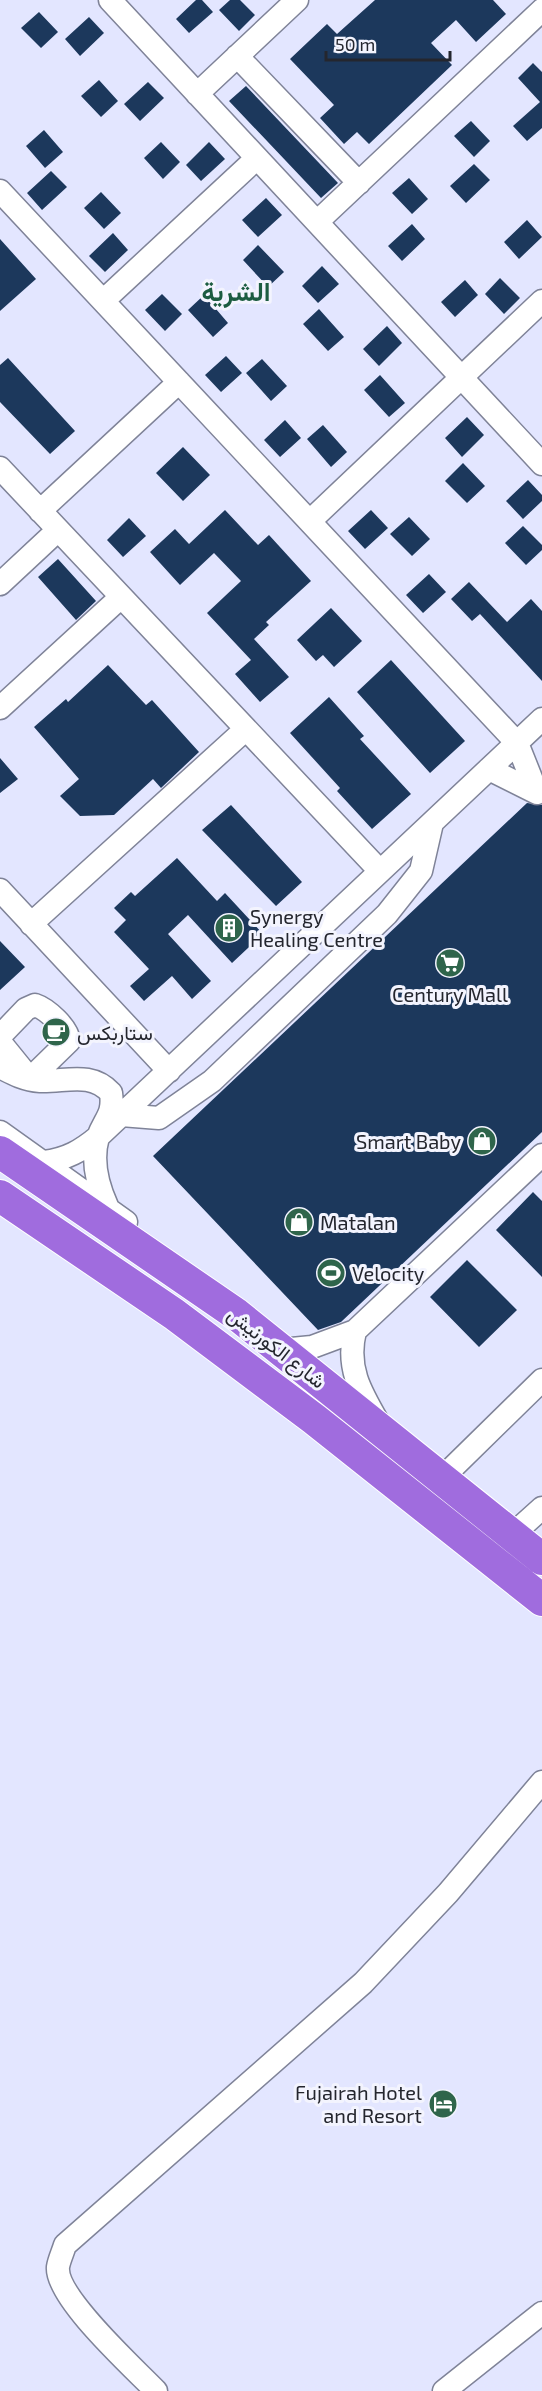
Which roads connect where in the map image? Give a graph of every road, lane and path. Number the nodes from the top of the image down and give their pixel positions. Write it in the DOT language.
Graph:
graph roads {
  1 [pos="110,0"];
  2 [pos="297,0"];
  3 [pos="542,10"];
  4 [pos="237,56"];
  5 [pos="197,94"];
  6 [pos="257,158"];
  7 [pos="359,183"];
  8 [pos="0,191"];
  9 [pos="317,222"];
  10 [pos="103,301"];
  11 [pos="542,301"];
  12 [pos="461,376"];
  13 [pos="178,382"];
  14 [pos="542,464"];
  15 [pos="0,468"];
  16 [pos="40,511"];
  17 [pos="309,521"];
  18 [pos="58,530"];
  19 [pos="0,584"];
  20 [pos="121,597"];
  21 [pos="0,708"];
  22 [pos="542,719"];
  23 [pos="246,729"];
  24 [pos="517,743"];
  25 [pos="489,768"];
  26 [pos="432,823"];
  27 [pos="380,871"];
  28 [pos="0,890"];
  29 [pos="31,924"];
  30 [pos="0,1036"];
  31 [pos="0,1042"];
  32 [pos="0,1067"];
  33 [pos="169,1071"];
  34 [pos="30,1079"];
  35 [pos="121,1115"];
  36 [pos="0,1132"];
  37 [pos="99,1136"];
  38 [pos="0,1152"];
  39 [pos="542,1155"];
  40 [pos="44,1162"];
  41 [pos="0,1196"];
  42 [pos="107,1206"];
  43 [pos="236,1314"];
  44 [pos="355,1331"];
  45 [pos="282,1350"];
  46 [pos="542,1380"];
  47 [pos="382,1430"];
  48 [pos="442,1478"];
  49 [pos="542,1508"];
  50 [pos="512,1535"];
  51 [pos="542,1558"];
  52 [pos="542,1600"];
  53 [pos="542,1782"];
  54 [pos="542,2313"];
  55 [pos="156,2391"];
  56 [pos="444,2391"];
  1 -- 5 [label="street"];
  2 -- 4 [label="street"];
  3 -- 7 [label="street"];
  4 -- 5 [label="street"];
  4 -- 7 [label="street"];
  5 -- 6 [label="street"];
  6 -- 9 [label="street"];
  6 -- 10 [label="street"];
  7 -- 9 [label="street"];
  8 -- 10 [label="street"];
  9 -- 12 [label="street"];
  10 -- 13 [label="street"];
  11 -- 12 [label="street"];
  12 -- 14 [label="street"];
  12 -- 17 [label="street"];
  13 -- 16 [label="street"];
  13 -- 17 [label="street"];
  15 -- 16 [label="street"];
  16 -- 18 [label="street"];
  17 -- 24 [label="street"];
  18 -- 19 [label="street"];
  18 -- 20 [label="street"];
  20 -- 21 [label="street"];
  20 -- 23 [label="street"];
  22 -- 24 [label="street"];
  23 -- 27 [label="street"];
  23 -- 29 [label="street"];
  24 -- 25 [label="street"];
  24 -- 25 [label="street"];
  25 -- 26 [label="street"];
  26 -- 27 [label="street"];
  26 -- 35 [label="street"];
  27 -- 33 [label="street"];
  28 -- 29 [label="street"];
  29 -- 33 [label="street"];
  30 -- 34 [label="street"];
  31 -- 34 [label="street"];
  32 -- 34 [label="street"];
  33 -- 35 [label="street"];
  34 -- 37 [label="street"];
  35 -- 37 [label="street"];
  36 -- 40 [label="street"];
  37 -- 40 [label="street"];
  37 -- 42 [label="street"];
  38 -- 43 [label="highway, شارع الكورنيش"];
  39 -- 44 [label="street"];
  40 -- 42 [label="street"];
  41 -- 52 [label="highway, شارع الكورنيش"];
  42 -- 43 [label="street"];
  43 -- 45 [label="highway, شارع الكورنيش"];
  44 -- 45 [label="street"];
  44 -- 47 [label="street"];
  45 -- 47 [label="highway, شارع الكورنيش"];
  46 -- 48 [label="street"];
  47 -- 48 [label="highway, شارع الكورنيش"];
  48 -- 50 [label="highway, شارع الكورنيش"];
  49 -- 50 [label="street"];
  50 -- 51 [label="highway, شارع الكورنيش"];
  53 -- 55 [label="street"];
  54 -- 56 [label="street"];
}
